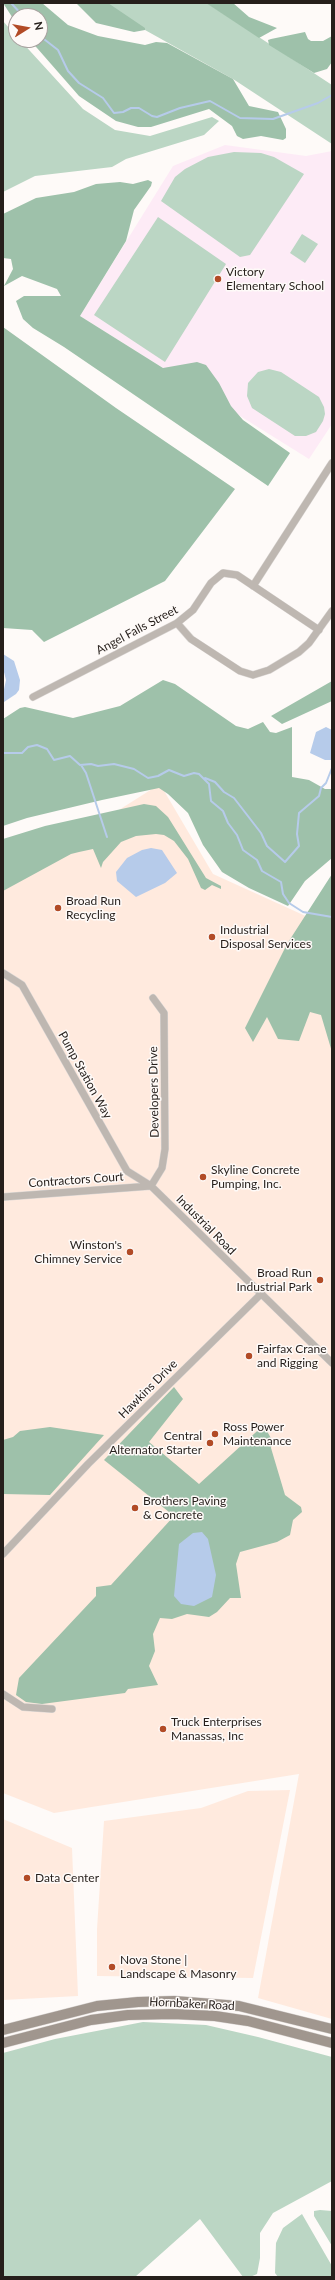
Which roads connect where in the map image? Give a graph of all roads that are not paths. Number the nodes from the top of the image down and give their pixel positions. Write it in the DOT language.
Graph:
graph roads {
  1 [pos="332,463"];
  2 [pos="330,471"];
  3 [pos="253,586"];
  4 [pos="332,612"];
  5 [pos="177,623"];
  6 [pos="319,630"];
  7 [pos="33,697"];
  8 [pos="3,973"];
  9 [pos="154,998"];
  10 [pos="151,1186"];
  11 [pos="3,1197"];
  12 [pos="261,1294"];
  13 [pos="332,1363"];
  14 [pos="3,1554"];
  15 [pos="3,1694"];
  16 [pos="52,1709"];
  17 [pos="332,2029"];
  18 [pos="3,2030"];
  19 [pos="3,2043"];
  20 [pos="332,2044"];
  1 -- 2 [label="street"];
  2 -- 3 [label="street"];
  3 -- 5 [label="street, Angel Falls Street"];
  3 -- 6 [label="street, Angel Falls Street"];
  4 -- 6 [label="street"];
  5 -- 6 [label="street"];
  5 -- 7 [label="street, Angel Falls Street"];
  8 -- 10 [label="street, Pump Station Way"];
  9 -- 10 [label="street, Developers Drive"];
  10 -- 11 [label="street, Contractors Court"];
  10 -- 12 [label="street, Industrial Road"];
  12 -- 13 [label="street, Industrial Road"];
  12 -- 14 [label="street, Hawkins Drive"];
  15 -- 16 [label="street"];
  17 -- 18 [label="main road, Hornbaker Road"];
  19 -- 20 [label="main road, Hornbaker Road"];
}
